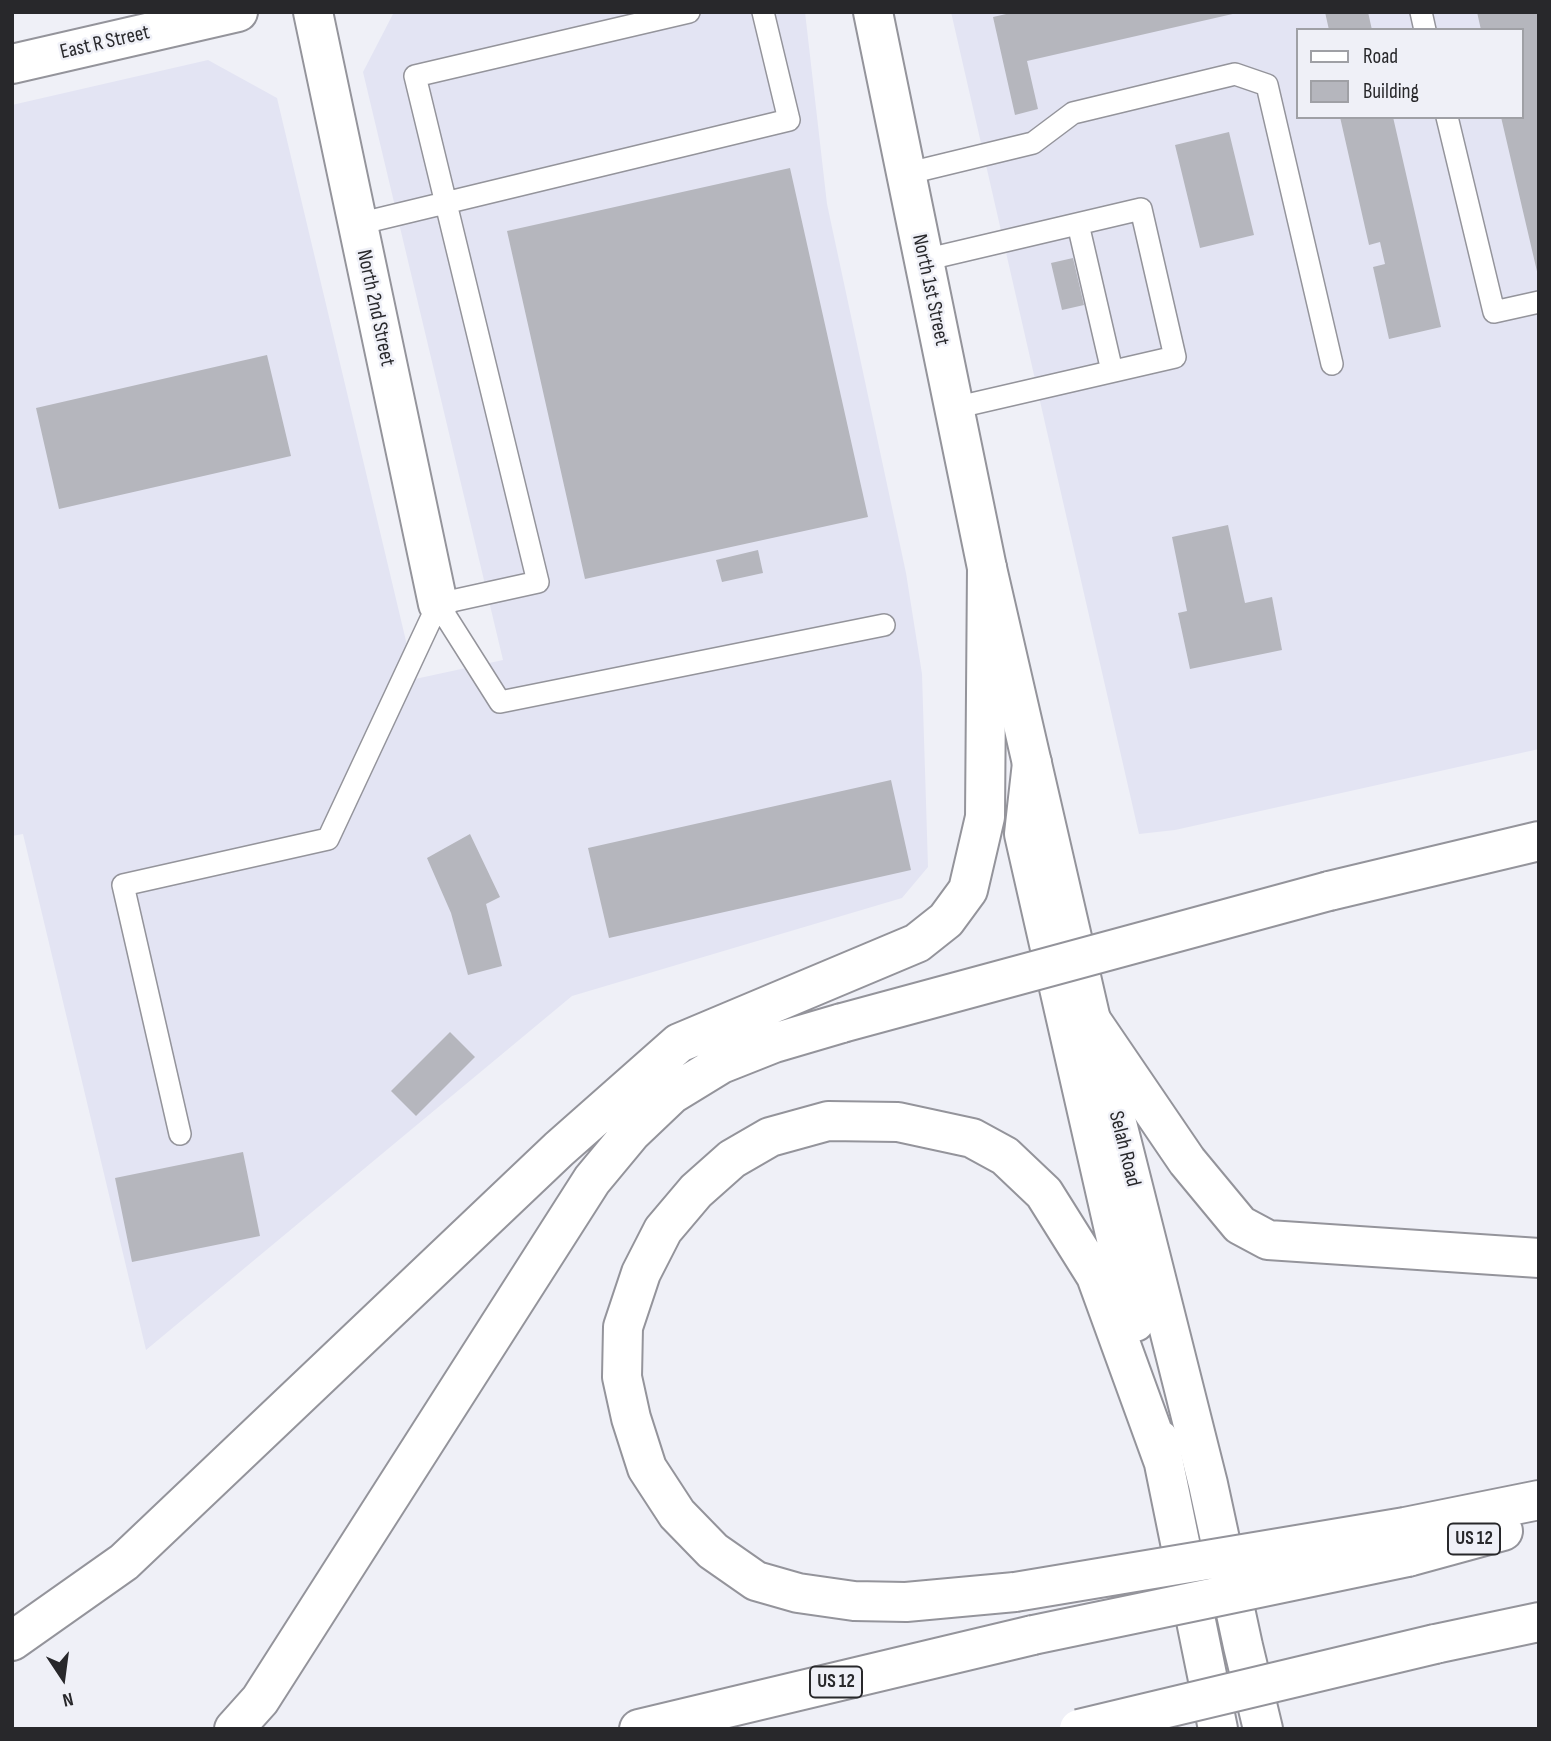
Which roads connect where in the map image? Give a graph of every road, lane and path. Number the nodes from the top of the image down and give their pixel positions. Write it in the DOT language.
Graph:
graph roads {
  1 [pos="238,12"];
  2 [pos="313,12"];
  3 [pos="689,12"];
  4 [pos="763,12"];
  5 [pos="873,12"];
  6 [pos="12,64"];
  7 [pos="1447,119"];
  8 [pos="905,174"];
  9 [pos="445,203"];
  10 [pos="358,224"];
  11 [pos="1078,224"];
  12 [pos="924,260"];
  13 [pos="1539,302"];
  14 [pos="1332,364"];
  15 [pos="1112,371"];
  16 [pos="954,408"];
  17 [pos="987,568"];
  18 [pos="438,604"];
  19 [pos="884,625"];
  20 [pos="1032,763"];
  21 [pos="1539,841"];
  22 [pos="1091,1020"];
  23 [pos="180,1134"];
  24 [pos="1539,1258"];
  25 [pos="1164,1463"];
  26 [pos="1539,1500"];
  27 [pos="1539,1521"];
  28 [pos="1406,1542"];
  29 [pos="1539,1622"];
  30 [pos="12,1640"];
  31 [pos="234,1729"];
  32 [pos="639,1729"];
  33 [pos="1079,1729"];
  34 [pos="1218,1729"];
  35 [pos="1263,1729"];
  1 -- 6 [label="main road, East R Street"];
  2 -- 10 [label="main road, North 2nd Street"];
  3 -- 9 [label="lane"];
  4 -- 9 [label="lane"];
  5 -- 8 [label="main road, North 1st Street"];
  7 -- 13 [label="lane"];
  8 -- 12 [label="main road, North 1st Street"];
  8 -- 14 [label="lane"];
  9 -- 10 [label="lane"];
  9 -- 18 [label="lane"];
  10 -- 18 [label="main road, North 2nd Street"];
  11 -- 12 [label="lane"];
  11 -- 15 [label="lane"];
  11 -- 15 [label="lane"];
  12 -- 16 [label="main road, North 1st Street"];
  15 -- 16 [label="lane"];
  16 -- 17 [label="main road, North 1st Street"];
  17 -- 20 [label="main road, Selah Road"];
  17 -- 30 [label="main road"];
  18 -- 19 [label="lane"];
  18 -- 23 [label="lane"];
  20 -- 22 [label="main road, Selah Road"];
  20 -- 25 [label="main road"];
  21 -- 31 [label="main road, bridge"];
  22 -- 24 [label="main road"];
  22 -- 35 [label="main road, Selah Road"];
  25 -- 28 [label="main road, bridge"];
  25 -- 34 [label="main road"];
  26 -- 28 [label="main road"];
  27 -- 28 [label="main road, US 12"];
  28 -- 32 [label="main road, US 12, bridge"];
  29 -- 33 [label="main road, bridge"];
}
